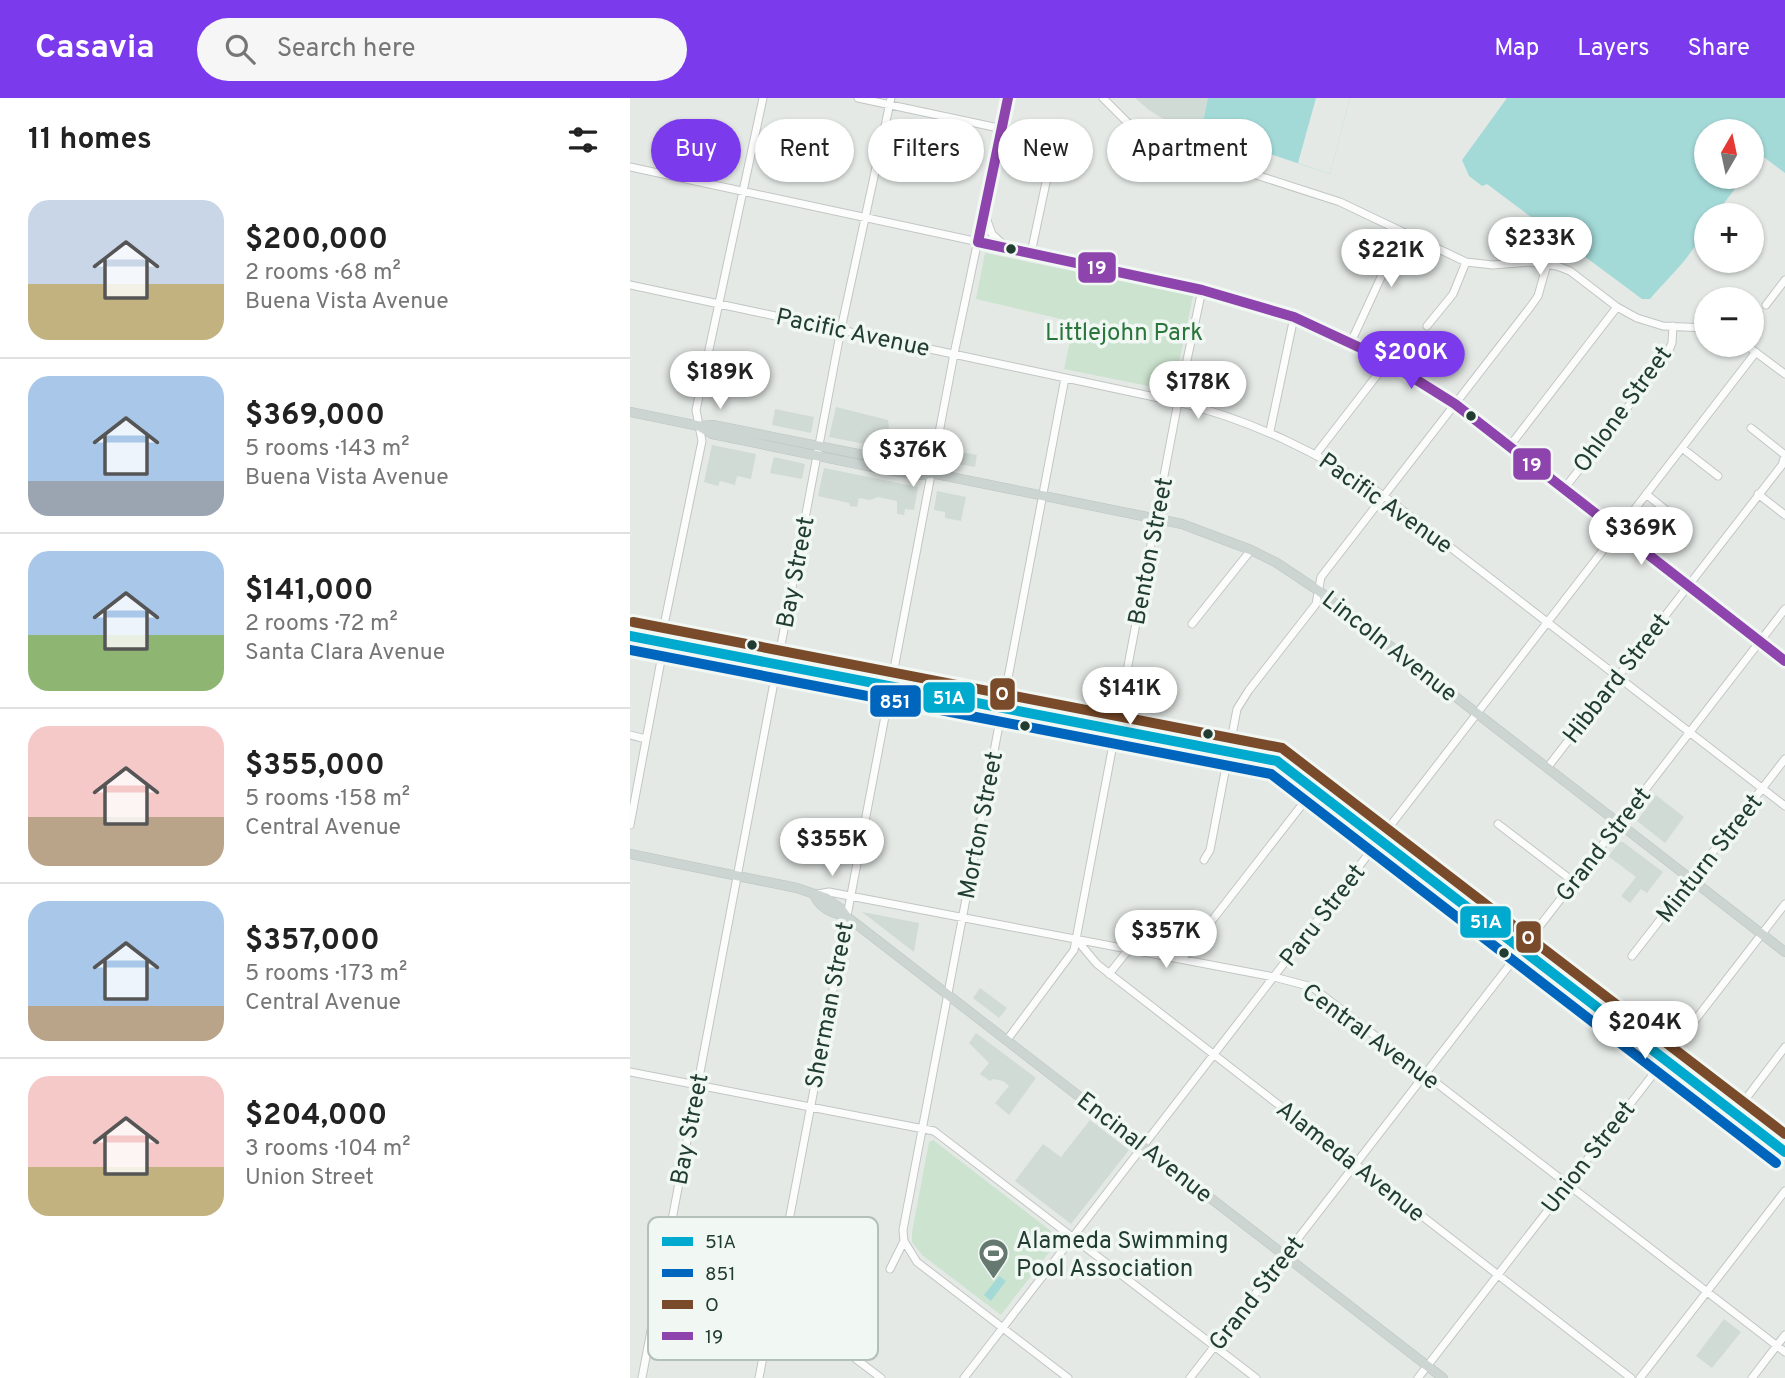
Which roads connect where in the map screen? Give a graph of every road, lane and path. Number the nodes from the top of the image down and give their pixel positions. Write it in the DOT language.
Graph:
graph roads {
  1 [pos="763,98"];
  2 [pos="859,98"];
  3 [pos="1008,98"];
  4 [pos="1103,98"];
  5 [pos="890,101"];
  6 [pos="1003,119"];
  7 [pos="998,129"];
  8 [pos="998,146"];
  9 [pos="630,167"];
  10 [pos="1046,182"];
  11 [pos="742,191"];
  12 [pos="985,214"];
  13 [pos="865,217"];
  14 [pos="1402,232"];
  15 [pos="978,242"];
  16 [pos="1010,248"];
  17 [pos="1031,253"];
  18 [pos="1466,262"];
  19 [pos="1547,264"];
  20 [pos="1785,280"];
  21 [pos="630,285"];
  22 [pos="1202,290"];
  23 [pos="718,303"];
  24 [pos="1766,305"];
  25 [pos="1617,307"];
  26 [pos="1294,317"];
  27 [pos="1427,326"];
  28 [pos="1674,326"];
  29 [pos="1694,327"];
  30 [pos="841,329"];
  31 [pos="1350,342"];
  32 [pos="954,354"];
  33 [pos="1752,357"];
  34 [pos="1763,357"];
  35 [pos="1388,361"];
  36 [pos="1785,374"];
  37 [pos="1065,378"];
  38 [pos="1178,402"];
  39 [pos="1455,404"];
  40 [pos="630,412"];
  41 [pos="699,426"];
  42 [pos="1751,428"];
  43 [pos="1270,431"];
  44 [pos="819,445"];
  45 [pos="1509,447"];
  46 [pos="1682,448"];
  47 [pos="1316,454"];
  48 [pos="1785,455"];
  49 [pos="817,456"];
  50 [pos="930,473"];
  51 [pos="1718,476"];
  52 [pos="1564,489"];
  53 [pos="1646,494"];
  54 [pos="1043,495"];
  55 [pos="1758,495"];
  56 [pos="1384,496"];
  57 [pos="1785,515"];
  58 [pos="1156,519"];
  59 [pos="1683,524"];
  60 [pos="1618,531"];
  61 [pos="1251,550"];
  62 [pos="1688,585"];
  63 [pos="1319,591"];
  64 [pos="1785,610"];
  65 [pos="1548,623"];
  66 [pos="1192,624"];
  67 [pos="630,636"];
  68 [pos="1760,642"];
  69 [pos="663,643"];
  70 [pos="1785,661"];
  71 [pos="778,665"];
  72 [pos="1617,676"];
  73 [pos="890,686"];
  74 [pos="1003,708"];
  75 [pos="1477,714"];
  76 [pos="1116,729"];
  77 [pos="1690,733"];
  78 [pos="630,736"];
  79 [pos="646,738"];
  80 [pos="1228,750"];
  81 [pos="1785,759"];
  82 [pos="1547,768"];
  83 [pos="1762,788"];
  84 [pos="1315,789"];
  85 [pos="1785,806"];
  86 [pos="1619,823"];
  87 [pos="1498,824"];
  88 [pos="630,825"];
  89 [pos="1381,839"];
  90 [pos="630,854"];
  91 [pos="1204,860"];
  92 [pos="737,875"];
  93 [pos="1692,879"];
  94 [pos="1574,882"];
  95 [pos="814,894"];
  96 [pos="850,896"];
  97 [pos="1785,904"];
  98 [pos="846,916"];
  99 [pos="963,917"];
  100 [pos="1762,933"];
  101 [pos="1076,939"];
  102 [pos="1523,948"];
  103 [pos="1129,949"];
  104 [pos="1785,951"];
  105 [pos="1632,956"];
  106 [pos="1182,959"];
  107 [pos="1109,974"];
  108 [pos="1274,977"];
  109 [pos="948,995"];
  110 [pos="1007,1040"];
  111 [pos="1785,1047"];
  112 [pos="1213,1055"];
  113 [pos="1665,1058"];
  114 [pos="630,1072"];
  115 [pos="1426,1074"];
  116 [pos="697,1085"];
  117 [pos="810,1105"];
  118 [pos="1735,1113"];
  119 [pos="923,1127"];
  120 [pos="1143,1146"];
  121 [pos="1785,1152"];
  122 [pos="1355,1165"];
  123 [pos="1568,1184"];
  124 [pos="1785,1191"];
  125 [pos="672,1217"];
  126 [pos="789,1217"];
  127 [pos="1073,1237"];
  128 [pos="904,1241"];
  129 [pos="1285,1255"];
  130 [pos="890,1269"];
  131 [pos="1497,1274"];
  132 [pos="1708,1292"];
  133 [pos="1003,1327"];
  134 [pos="1785,1335"];
  135 [pos="1777,1345"];
  136 [pos="648,1346"];
  137 [pos="1214,1346"];
  138 [pos="1785,1352"];
  139 [pos="762,1360"];
  140 [pos="857,1360"];
  141 [pos="1427,1366"];
  142 [pos="642,1378"];
  143 [pos="759,1378"];
  144 [pos="881,1378"];
  145 [pos="964,1378"];
  146 [pos="1068,1378"];
  147 [pos="1190,1378"];
  148 [pos="1256,1378"];
  149 [pos="1418,1378"];
  150 [pos="1443,1378"];
  151 [pos="1631,1378"];
  152 [pos="1640,1378"];
  153 [pos="1752,1378"];
  1 -- 11 [label="street"];
  2 -- 5 [label="street"];
  3 -- 6 [label="street, Sherman Street"];
  4 -- 14 [label="street"];
  5 -- 7 [label="street"];
  5 -- 13 [label="street, Bay Street"];
  8 -- 12 [label="street, Sherman Street"];
  9 -- 11 [label="street"];
  10 -- 17 [label="street"];
  11 -- 13 [label="street"];
  11 -- 23 [label="street"];
  12 -- 15 [label="street, Sherman Street"];
  12 -- 16 [label="street"];
  13 -- 15 [label="street"];
  13 -- 30 [label="street, Bay Street"];
  14 -- 18 [label="street"];
  14 -- 31 [label="street"];
  15 -- 16 [label="street"];
  15 -- 32 [label="street, Sherman Street"];
  16 -- 17 [label="street"];
  17 -- 22 [label="street"];
  18 -- 19 [label="street"];
  18 -- 27 [label="street"];
  19 -- 25 [label="street"];
  19 -- 39 [label="street"];
  20 -- 24 [label="street"];
  21 -- 23 [label="street, Pacific Avenue"];
  22 -- 26 [label="street"];
  22 -- 38 [label="street, Benton Street"];
  23 -- 30 [label="street, Pacific Avenue"];
  23 -- 41 [label="street"];
  25 -- 28 [label="street"];
  25 -- 45 [label="street"];
  26 -- 31 [label="street"];
  26 -- 43 [label="street"];
  28 -- 29 [label="street"];
  28 -- 52 [label="street, Ohlone Street"];
  30 -- 32 [label="street, Pacific Avenue"];
  30 -- 44 [label="street, Bay Street"];
  31 -- 35 [label="street"];
  32 -- 37 [label="street, Pacific Avenue"];
  32 -- 50 [label="street, Sherman Street"];
  33 -- 46 [label="street, Paru Street"];
  34 -- 36 [label="street"];
  35 -- 39 [label="street"];
  35 -- 47 [label="street"];
  37 -- 38 [label="street, Pacific Avenue"];
  37 -- 54 [label="street, Morton Street"];
  38 -- 43 [label="street, Pacific Avenue"];
  38 -- 58 [label="street, Benton Street"];
  39 -- 45 [label="street"];
  39 -- 56 [label="street"];
  40 -- 41 [label="main road, Lincoln Avenue"];
  41 -- 44 [label="main road, Lincoln Avenue"];
  41 -- 49 [label="main road, Lincoln Avenue"];
  41 -- 69 [label="street"];
  42 -- 48 [label="street"];
  43 -- 47 [label="street, Pacific Avenue"];
  44 -- 49 [label="street, Bay Street"];
  44 -- 50 [label="main road, Lincoln Avenue"];
  45 -- 52 [label="street"];
  46 -- 51 [label="street"];
  46 -- 53 [label="street, Paru Street"];
  47 -- 56 [label="street, Pacific Avenue"];
  48 -- 55 [label="street, Hibbard Street"];
  49 -- 50 [label="main road, Lincoln Avenue"];
  49 -- 71 [label="street, Bay Street"];
  50 -- 54 [label="main road, Lincoln Avenue"];
  50 -- 73 [label="street, Sherman Street"];
  52 -- 60 [label="street"];
  53 -- 59 [label="street"];
  53 -- 60 [label="street, Paru Street"];
  54 -- 58 [label="main road, Lincoln Avenue"];
  54 -- 74 [label="street, Morton Street"];
  55 -- 57 [label="street"];
  55 -- 62 [label="street, Hibbard Street"];
  56 -- 63 [label="street"];
  56 -- 65 [label="street, Pacific Avenue"];
  58 -- 61 [label="main road, Lincoln Avenue"];
  58 -- 76 [label="street, Benton Street"];
  60 -- 62 [label="street"];
  60 -- 65 [label="street, Paru Street"];
  61 -- 63 [label="main road, Lincoln Avenue"];
  61 -- 66 [label="street"];
  62 -- 68 [label="street"];
  62 -- 72 [label="street, Hibbard Street"];
  63 -- 75 [label="main road, Lincoln Avenue"];
  63 -- 80 [label="street"];
  64 -- 68 [label="street, Grand Street"];
  65 -- 72 [label="street, Pacific Avenue"];
  65 -- 75 [label="street, Paru Street"];
  67 -- 69 [label="street"];
  68 -- 70 [label="street"];
  68 -- 77 [label="street, Grand Street"];
  69 -- 71 [label="street"];
  69 -- 79 [label="street"];
  71 -- 73 [label="street"];
  71 -- 92 [label="street, Bay Street"];
  72 -- 77 [label="street, Pacific Avenue"];
  72 -- 82 [label="street, Hibbard Street"];
  73 -- 74 [label="street"];
  73 -- 96 [label="street, Sherman Street"];
  74 -- 76 [label="street"];
  74 -- 99 [label="street, Morton Street"];
  75 -- 82 [label="main road, Lincoln Avenue"];
  75 -- 89 [label="street, Paru Street"];
  76 -- 80 [label="street"];
  76 -- 101 [label="street, Benton Street"];
  77 -- 83 [label="street, Pacific Avenue"];
  77 -- 86 [label="street, Grand Street"];
  78 -- 79 [label="street"];
  79 -- 88 [label="street"];
  80 -- 84 [label="street"];
  80 -- 91 [label="street"];
  81 -- 83 [label="street, Minturn Street"];
  82 -- 86 [label="main road, Lincoln Avenue"];
  83 -- 85 [label="street, Pacific Avenue"];
  83 -- 93 [label="street, Minturn Street"];
  84 -- 89 [label="street"];
  84 -- 106 [label="street"];
  86 -- 93 [label="main road, Lincoln Avenue"];
  86 -- 94 [label="street, Grand Street"];
  87 -- 94 [label="street"];
  89 -- 102 [label="street"];
  89 -- 108 [label="street, Paru Street"];
  90 -- 92 [label="main road, Central Avenue"];
  92 -- 95 [label="main road, Central Avenue"];
  92 -- 116 [label="street, Bay Street"];
  93 -- 100 [label="main road, Lincoln Avenue"];
  93 -- 105 [label="street, Minturn Street"];
  94 -- 102 [label="street, Grand Street"];
  95 -- 96 [label="street, Central Avenue"];
  95 -- 98 [label="main road, Encinal Avenue"];
  96 -- 98 [label="street, Sherman Street"];
  96 -- 99 [label="street, Central Avenue"];
  97 -- 100 [label="street, Union Street"];
  98 -- 109 [label="main road, Encinal Avenue"];
  98 -- 117 [label="street, Sherman Street"];
  99 -- 101 [label="street, Central Avenue"];
  99 -- 109 [label="street, Morton Street"];
  100 -- 104 [label="main road, Lincoln Avenue"];
  100 -- 113 [label="street, Union Street"];
  101 -- 103 [label="street, Central Avenue"];
  101 -- 107 [label="street, Alameda Avenue"];
  101 -- 110 [label="street, Benton Street"];
  102 -- 113 [label="street"];
  102 -- 115 [label="street, Grand Street"];
  103 -- 106 [label="street, Central Avenue"];
  103 -- 107 [label="street"];
  106 -- 108 [label="street, Central Avenue"];
  107 -- 112 [label="street, Alameda Avenue"];
  108 -- 112 [label="street, Paru Street"];
  108 -- 115 [label="street, Central Avenue"];
  109 -- 110 [label="main road, Encinal Avenue"];
  109 -- 119 [label="street, Morton Street"];
  110 -- 120 [label="main road, Encinal Avenue"];
  111 -- 118 [label="street"];
  112 -- 120 [label="street, Paru Street"];
  112 -- 122 [label="street, Alameda Avenue"];
  113 -- 118 [label="street"];
  113 -- 123 [label="street, Union Street"];
  114 -- 116 [label="street"];
  115 -- 122 [label="street, Grand Street"];
  115 -- 123 [label="street, Central Avenue"];
  116 -- 117 [label="street"];
  116 -- 125 [label="street, Bay Street"];
  117 -- 119 [label="street"];
  117 -- 126 [label="street, Sherman Street"];
  118 -- 121 [label="street"];
  119 -- 127 [label="street"];
  119 -- 128 [label="street, Morton Street"];
  120 -- 127 [label="street, Paru Street"];
  120 -- 129 [label="main road, Encinal Avenue"];
  122 -- 129 [label="street, Grand Street"];
  122 -- 131 [label="street, Alameda Avenue"];
  123 -- 131 [label="street, Union Street"];
  123 -- 132 [label="street, Central Avenue"];
  124 -- 132 [label="street"];
  127 -- 133 [label="street, Paru Street"];
  127 -- 137 [label="street"];
  128 -- 130 [label="street, Morton Street"];
  128 -- 133 [label="street"];
  129 -- 137 [label="street, Grand Street"];
  129 -- 141 [label="main road, Encinal Avenue"];
  131 -- 141 [label="street, Union Street"];
  131 -- 151 [label="street, Alameda Avenue"];
  132 -- 135 [label="street, Central Avenue"];
  132 -- 152 [label="street"];
  133 -- 145 [label="street, Paru Street"];
  133 -- 146 [label="street"];
  134 -- 135 [label="street"];
  135 -- 138 [label="street, Central Avenue"];
  135 -- 153 [label="street"];
  136 -- 142 [label="street, Bay Street"];
  137 -- 147 [label="street, Grand Street"];
  137 -- 148 [label="street"];
  139 -- 143 [label="street, Sherman Street"];
  140 -- 144 [label="street"];
  141 -- 149 [label="street, Union Street"];
  141 -- 150 [label="main road, Encinal Avenue"];
}
